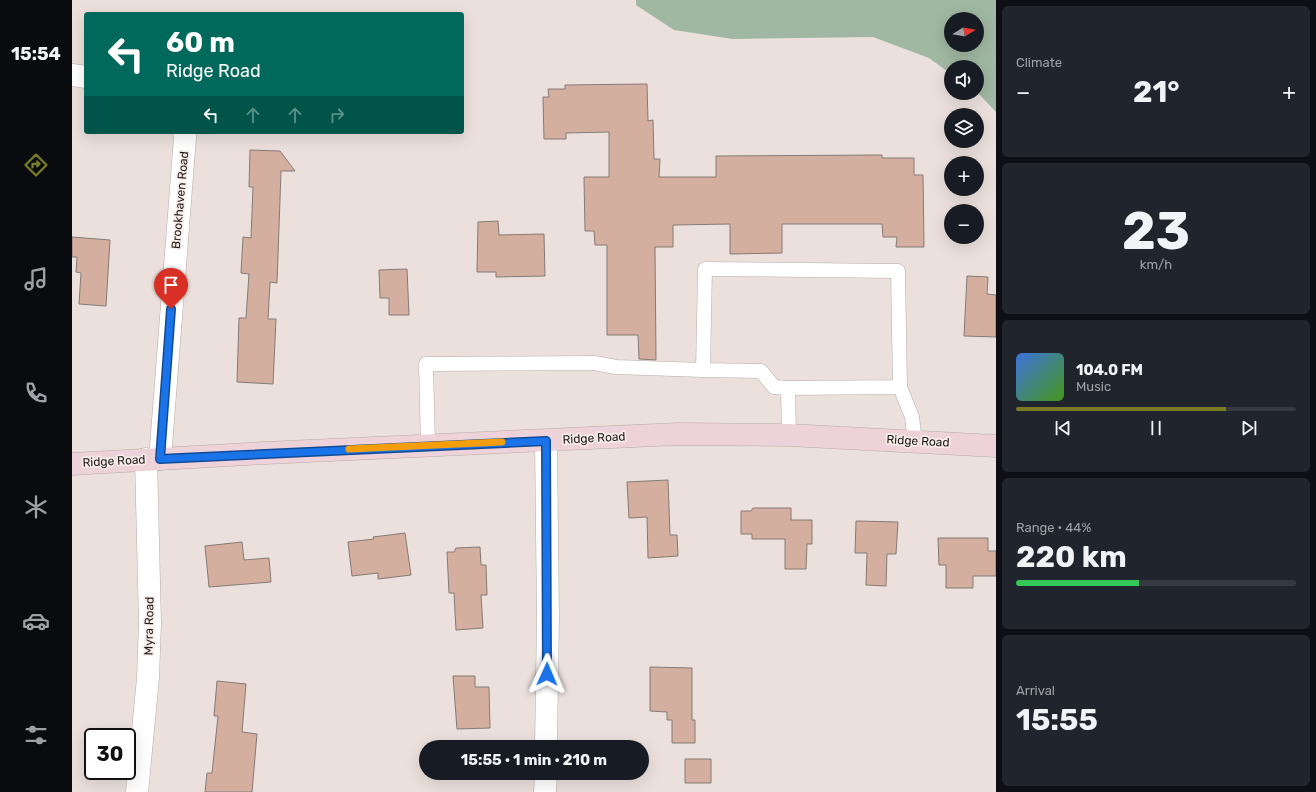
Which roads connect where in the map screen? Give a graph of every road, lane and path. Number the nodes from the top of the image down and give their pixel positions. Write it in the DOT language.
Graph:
graph roads {
  1 [pos="72,75"];
  2 [pos="84,77"];
  3 [pos="184,134"];
  4 [pos="703,370"];
  5 [pos="900,387"];
  6 [pos="788,388"];
  7 [pos="789,435"];
  8 [pos="546,441"];
  9 [pos="915,441"];
  10 [pos="428,446"];
  11 [pos="996,446"];
  12 [pos="153,459"];
  13 [pos="72,464"];
  14 [pos="546,740"];
  15 [pos="546,780"];
  16 [pos="137,792"];
  17 [pos="545,792"];
  1 -- 2 [label="street"];
  3 -- 12 [label="street, Brookhaven Road"];
  4 -- 5 [label="lane"];
  4 -- 6 [label="lane"];
  4 -- 10 [label="lane"];
  5 -- 6 [label="lane"];
  5 -- 9 [label="lane"];
  6 -- 7 [label="lane"];
  7 -- 8 [label="main road, Ridge Road"];
  7 -- 9 [label="main road, Ridge Road"];
  8 -- 10 [label="main road, Ridge Road"];
  8 -- 14 [label="street"];
  9 -- 11 [label="main road, Ridge Road"];
  10 -- 12 [label="main road, Ridge Road"];
  12 -- 13 [label="main road, Ridge Road"];
  12 -- 16 [label="street, Myra Road"];
  15 -- 17 [label="street"];
}
